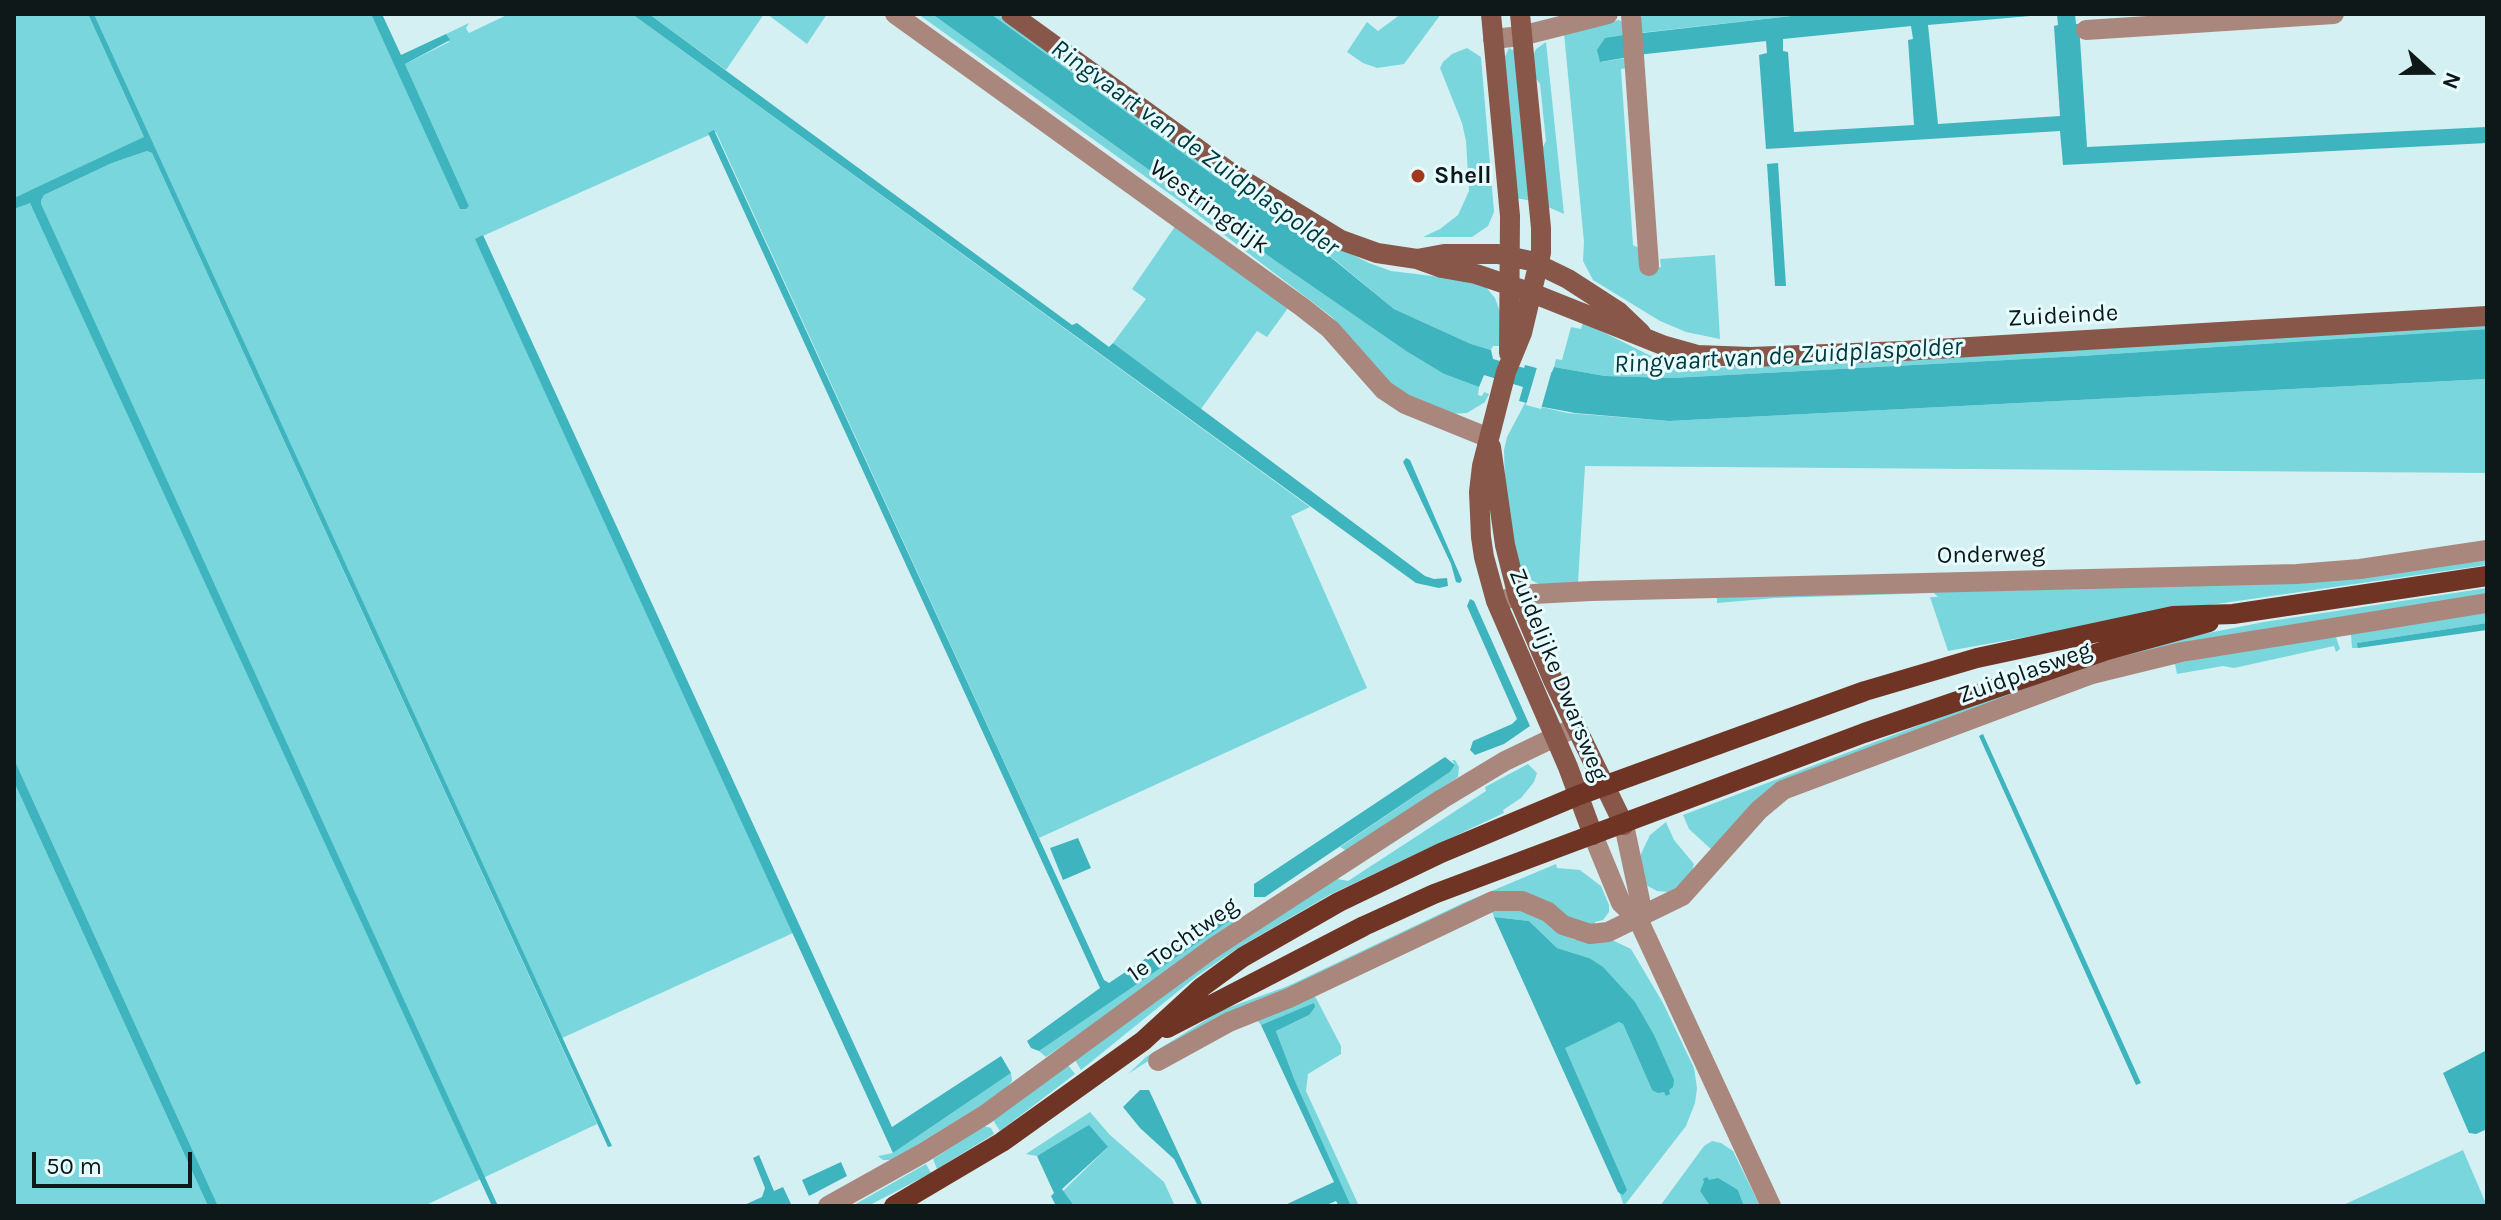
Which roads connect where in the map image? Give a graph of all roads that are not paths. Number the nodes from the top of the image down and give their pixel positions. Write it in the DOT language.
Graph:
graph roads {
  1 [pos="895,14"];
  2 [pos="1011,14"];
  3 [pos="1491,14"];
  4 [pos="1520,14"];
  5 [pos="1608,14"];
  6 [pos="2334,14"];
  7 [pos="1631,18"];
  8 [pos="2138,19"];
  9 [pos="2086,30"];
  10 [pos="1521,36"];
  11 [pos="1493,39"];
  12 [pos="1510,256"];
  13 [pos="1417,259"];
  14 [pos="1539,264"];
  15 [pos="1649,266"];
  16 [pos="1509,286"];
  17 [pos="1532,293"];
  18 [pos="2487,316"];
  19 [pos="1645,337"];
  20 [pos="1506,374"];
  21 [pos="1489,438"];
  22 [pos="2487,550"];
  23 [pos="2487,576"];
  24 [pos="1518,597"];
  25 [pos="1496,601"];
  26 [pos="2487,603"];
  27 [pos="2233,614"];
  28 [pos="1576,727"];
  29 [pos="1555,736"];
  30 [pos="1604,786"];
  31 [pos="1579,795"];
  32 [pos="1624,825"];
  33 [pos="1593,835"];
  34 [pos="1638,919"];
  35 [pos="1143,1041"];
  36 [pos="1158,1061"];
  37 [pos="828,1206"];
  38 [pos="894,1206"];
  39 [pos="1771,1206"];
  1 -- 21 [label="street, Westringdijk"];
  2 -- 13 [label="street"];
  3 -- 11 [label="street"];
  4 -- 10 [label="street"];
  5 -- 10 [label="street"];
  6 -- 8 [label="street"];
  7 -- 15 [label="street"];
  8 -- 9 [label="street"];
  10 -- 11 [label="street"];
  10 -- 14 [label="street"];
  11 -- 12 [label="street"];
  12 -- 13 [label="street, Zuideinde"];
  12 -- 14 [label="street, Zuideinde"];
  12 -- 16 [label="street"];
  13 -- 16 [label="street, Zuideinde"];
  14 -- 17 [label="street"];
  14 -- 19 [label="street, Zuideinde"];
  16 -- 17 [label="street, Zuideinde"];
  16 -- 20 [label="street"];
  17 -- 19 [label="street, Zuideinde"];
  17 -- 20 [label="street"];
  18 -- 19 [label="street, Zuideinde"];
  20 -- 21 [label="street, Zuidelijke Dwarsweg"];
  21 -- 24 [label="street, Zuidelijke Dwarsweg"];
  21 -- 25 [label="street, Zuidelijke Dwarsweg"];
  22 -- 24 [label="street, Onderweg"];
  23 -- 27 [label="main road, Zuidplasweg"];
  24 -- 25 [label="street, Onderweg"];
  24 -- 28 [label="street, Zuidelijke Dwarsweg"];
  25 -- 29 [label="street, Zuidelijke Dwarsweg"];
  26 -- 34 [label="street, Zuidplasweg"];
  27 -- 30 [label="main road, Zuidplasweg"];
  27 -- 32 [label="main road, Zuidplasweg"];
  28 -- 29 [label="street, 1e Tochtweg"];
  28 -- 30 [label="street, Zuidelijke Dwarsweg"];
  29 -- 31 [label="street, Zuidelijke Dwarsweg"];
  29 -- 37 [label="street, 1e Tochtweg"];
  30 -- 31 [label="main road, Zuidplasweg"];
  30 -- 32 [label="street, Zuidelijke Dwarsweg"];
  31 -- 33 [label="street, Zuidelijke Dwarsweg"];
  31 -- 35 [label="main road, 1e Tochtweg"];
  32 -- 33 [label="main road, Zuidplasweg"];
  32 -- 34 [label="street, Zuidelijke Dwarsweg"];
  33 -- 34 [label="street, Zuidelijke Dwarsweg"];
  33 -- 35 [label="main road, 1e Tochtweg"];
  34 -- 36 [label="street"];
  34 -- 39 [label="street, Zuidelijke Dwarsweg"];
  35 -- 38 [label="main road, 1e Tochtweg"];
}
